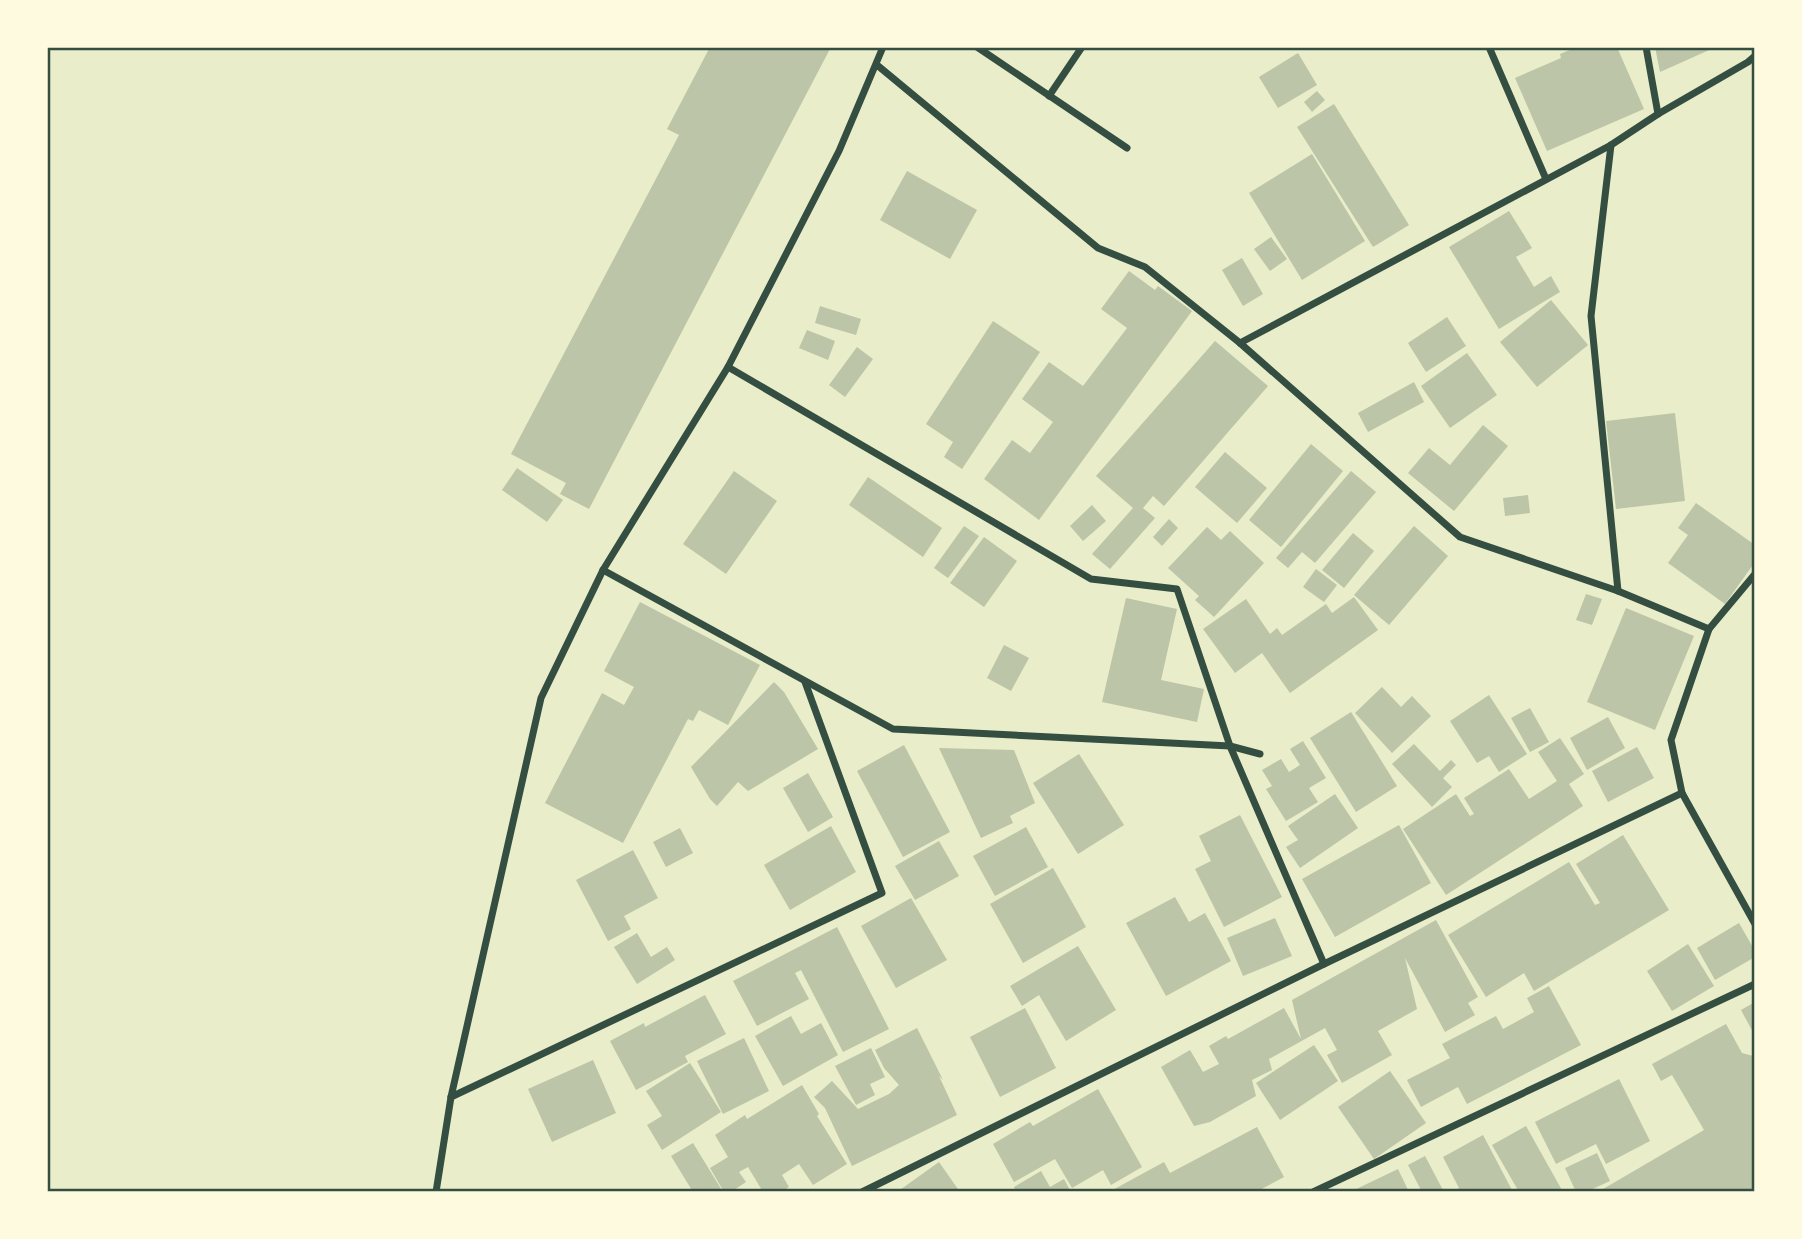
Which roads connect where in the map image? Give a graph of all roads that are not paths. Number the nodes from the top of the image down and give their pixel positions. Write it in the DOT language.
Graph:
graph roads {
  1 [pos="883,47"];
  2 [pos="977,47"];
  3 [pos="1082,47"];
  4 [pos="1489,47"];
  5 [pos="1646,47"];
  6 [pos="1755,56"];
  7 [pos="877,65"];
  8 [pos="1049,96"];
  9 [pos="1658,114"];
  10 [pos="1611,145"];
  11 [pos="1128,148"];
  12 [pos="1546,179"];
  13 [pos="1240,342"];
  14 [pos="729,367"];
  15 [pos="603,570"];
  16 [pos="1755,574"];
  17 [pos="1618,591"];
  18 [pos="1709,629"];
  19 [pos="805,682"];
  20 [pos="1230,746"];
  21 [pos="1260,754"];
  22 [pos="1682,793"];
  23 [pos="1755,924"];
  24 [pos="1324,964"];
  25 [pos="1755,984"];
  26 [pos="451,1097"];
  27 [pos="1316,1191"];
  28 [pos="436,1192"];
  29 [pos="862,1192"];
  1 -- 7 [label="street"];
  2 -- 8 [label="street"];
  3 -- 8 [label="street"];
  4 -- 12 [label="street"];
  5 -- 9 [label="street"];
  6 -- 9 [label="street"];
  7 -- 13 [label="street"];
  7 -- 14 [label="street"];
  8 -- 11 [label="street"];
  9 -- 10 [label="street"];
  10 -- 12 [label="street"];
  10 -- 17 [label="street"];
  12 -- 13 [label="street"];
  13 -- 17 [label="street"];
  14 -- 15 [label="street"];
  14 -- 20 [label="street"];
  15 -- 19 [label="street"];
  15 -- 26 [label="street"];
  16 -- 18 [label="street"];
  17 -- 18 [label="street"];
  18 -- 22 [label="street"];
  19 -- 20 [label="street"];
  19 -- 26 [label="street"];
  20 -- 21 [label="street"];
  20 -- 24 [label="street"];
  22 -- 23 [label="street"];
  22 -- 24 [label="street"];
  24 -- 29 [label="street"];
  25 -- 27 [label="street"];
  26 -- 28 [label="street"];
}
